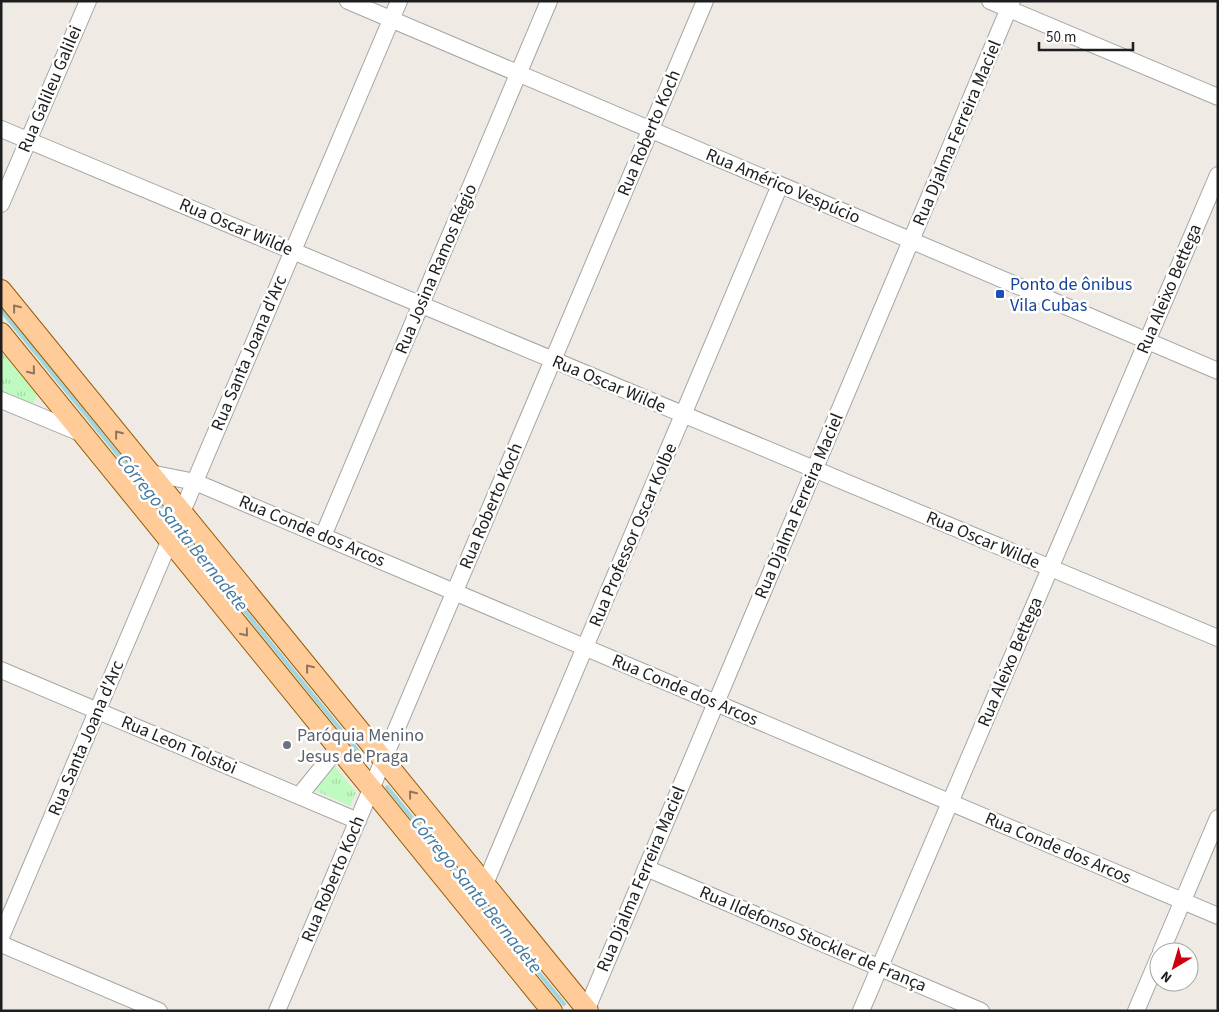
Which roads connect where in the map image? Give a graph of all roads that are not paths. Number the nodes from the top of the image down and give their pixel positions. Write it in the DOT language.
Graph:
graph roads {
  1 [pos="88,1"];
  2 [pos="348,1"];
  3 [pos="399,1"];
  4 [pos="549,1"];
  5 [pos="705,1"];
  6 [pos="990,1"];
  7 [pos="1011,5"];
  8 [pos="391,20"];
  9 [pos="518,74"];
  10 [pos="1218,97"];
  11 [pos="1,129"];
  12 [pos="651,130"];
  13 [pos="28,140"];
  14 [pos="1218,175"];
  15 [pos="780,185"];
  16 [pos="1,204"];
  17 [pos="911,241"];
  18 [pos="293,251"];
  19 [pos="1,290"];
  20 [pos="421,305"];
  21 [pos="1,333"];
  22 [pos="1147,341"];
  23 [pos="553,360"];
  24 [pos="1218,372"];
  25 [pos="49,392"];
  26 [pos="1,400"];
  27 [pos="26,410"];
  28 [pos="684,415"];
  29 [pos="83,434"];
  30 [pos="814,470"];
  31 [pos="150,472"];
  32 [pos="195,482"];
  33 [pos="182,512"];
  34 [pos="324,536"];
  35 [pos="170,540"];
  36 [pos="1050,568"];
  37 [pos="455,592"];
  38 [pos="1218,638"];
  39 [pos="585,647"];
  40 [pos="1,670"];
  41 [pos="716,703"];
  42 [pos="97,711"];
  43 [pos="338,748"];
  44 [pos="384,760"];
  45 [pos="371,789"];
  46 [pos="299,796"];
  47 [pos="950,802"];
  48 [pos="1218,818"];
  49 [pos="358,821"];
  50 [pos="646,868"];
  51 [pos="485,884"];
  52 [pos="1183,901"];
  53 [pos="1218,916"];
  54 [pos="1,937"];
  55 [pos="1165,942"];
  56 [pos="1,944"];
  57 [pos="879,967"];
  58 [pos="1149,980"];
  59 [pos="587,1010"];
  60 [pos="159,1011"];
  61 [pos="277,1011"];
  62 [pos="552,1011"];
  63 [pos="861,1011"];
  64 [pos="981,1011"];
  65 [pos="1136,1011"];
  1 -- 13 [label="street, Rua Galileu Galilei"];
  2 -- 8 [label="street, Rua Américo Vespúcio"];
  3 -- 8 [label="street, Rua Santa Joana d'Arc"];
  4 -- 9 [label="street, Rua Josina Ramos Régio"];
  5 -- 12 [label="street, Rua Roberto Koch"];
  6 -- 7 [label="street"];
  7 -- 10 [label="street"];
  7 -- 17 [label="street, Rua Djalma Ferreira Maciel"];
  8 -- 9 [label="street, Rua Américo Vespúcio"];
  8 -- 18 [label="street, Rua Santa Joana d'Arc"];
  9 -- 12 [label="street, Rua Américo Vespúcio"];
  9 -- 20 [label="street, Rua Josina Ramos Régio"];
  11 -- 13 [label="street, Rua Oscar Wilde"];
  12 -- 15 [label="street, Rua Américo Vespúcio"];
  12 -- 23 [label="street, Rua Roberto Koch"];
  13 -- 16 [label="street, Rua Galileu Galilei"];
  13 -- 18 [label="street, Rua Oscar Wilde"];
  14 -- 22 [label="street, Rua Aleixo Bettega"];
  15 -- 17 [label="street, Rua Américo Vespúcio"];
  15 -- 28 [label="street, Rua Professor Oscar Kolbe"];
  17 -- 22 [label="street, Rua Américo Vespúcio"];
  17 -- 30 [label="street, Rua Djalma Ferreira Maciel"];
  18 -- 20 [label="street, Rua Oscar Wilde"];
  18 -- 32 [label="street, Rua Santa Joana d'Arc"];
  31 -- 19 [label="main road, one-way"];
  20 -- 23 [label="street, Rua Oscar Wilde"];
  20 -- 34 [label="street, Rua Josina Ramos Régio"];
  21 -- 25 [label="main road, one-way"];
  22 -- 24 [label="street, Rua Américo Vespúcio"];
  22 -- 36 [label="street, Rua Aleixo Bettega"];
  23 -- 28 [label="street, Rua Oscar Wilde"];
  23 -- 37 [label="street, Rua Roberto Koch"];
  25 -- 27 [label="street"];
  25 -- 29 [label="main road"];
  26 -- 27 [label="street"];
  27 -- 29 [label="street"];
  28 -- 30 [label="street, Rua Oscar Wilde"];
  28 -- 39 [label="street, Rua Professor Oscar Kolbe"];
  29 -- 35 [label="main road"];
  30 -- 36 [label="street, Rua Oscar Wilde"];
  30 -- 41 [label="street, Rua Djalma Ferreira Maciel"];
  31 -- 32 [label="street, Rua Conde dos Arcos"];
  31 -- 33 [label="main road"];
  32 -- 33 [label="street, Rua Santa Joana d'Arc"];
  32 -- 34 [label="street, Rua Conde dos Arcos"];
  44 -- 33 [label="main road, one-way"];
  34 -- 37 [label="street, Rua Conde dos Arcos"];
  35 -- 42 [label="street, Rua Santa Joana d'Arc"];
  35 -- 43 [label="main road, one-way"];
  36 -- 38 [label="street, Rua Oscar Wilde"];
  36 -- 47 [label="street, Rua Aleixo Bettega"];
  37 -- 39 [label="street, Rua Conde dos Arcos"];
  37 -- 44 [label="street, Rua Roberto Koch"];
  39 -- 41 [label="street, Rua Conde dos Arcos"];
  39 -- 51 [label="street, Rua Professor Oscar Kolbe"];
  40 -- 42 [label="street, Rua Leon Tolstoi"];
  41 -- 47 [label="street, Rua Conde dos Arcos"];
  41 -- 50 [label="street, Rua Djalma Ferreira Maciel"];
  42 -- 46 [label="street, Rua Leon Tolstoi"];
  42 -- 54 [label="street, Rua Santa Joana d'Arc"];
  43 -- 45 [label="main road"];
  43 -- 46 [label="street"];
  44 -- 45 [label="street, Rua Roberto Koch"];
  51 -- 44 [label="main road, one-way"];
  45 -- 49 [label="street, Rua Roberto Koch"];
  45 -- 62 [label="main road"];
  46 -- 49 [label="street, Rua Leon Tolstoi"];
  47 -- 52 [label="street, Rua Conde dos Arcos"];
  47 -- 57 [label="street, Rua Aleixo Bettega"];
  48 -- 52 [label="street"];
  49 -- 61 [label="street, Rua Roberto Koch"];
  50 -- 57 [label="street, Rua Ildefonso Stockler de França"];
  50 -- 59 [label="street, Rua Djalma Ferreira Maciel"];
  51 -- 59 [label="main road"];
  52 -- 53 [label="street, Rua Conde dos Arcos"];
  52 -- 55 [label="street"];
  56 -- 60 [label="street"];
  57 -- 63 [label="street, Rua Aleixo Bettega"];
  57 -- 64 [label="street, Rua Ildefonso Stockler de França"];
  58 -- 65 [label="street"];
}
